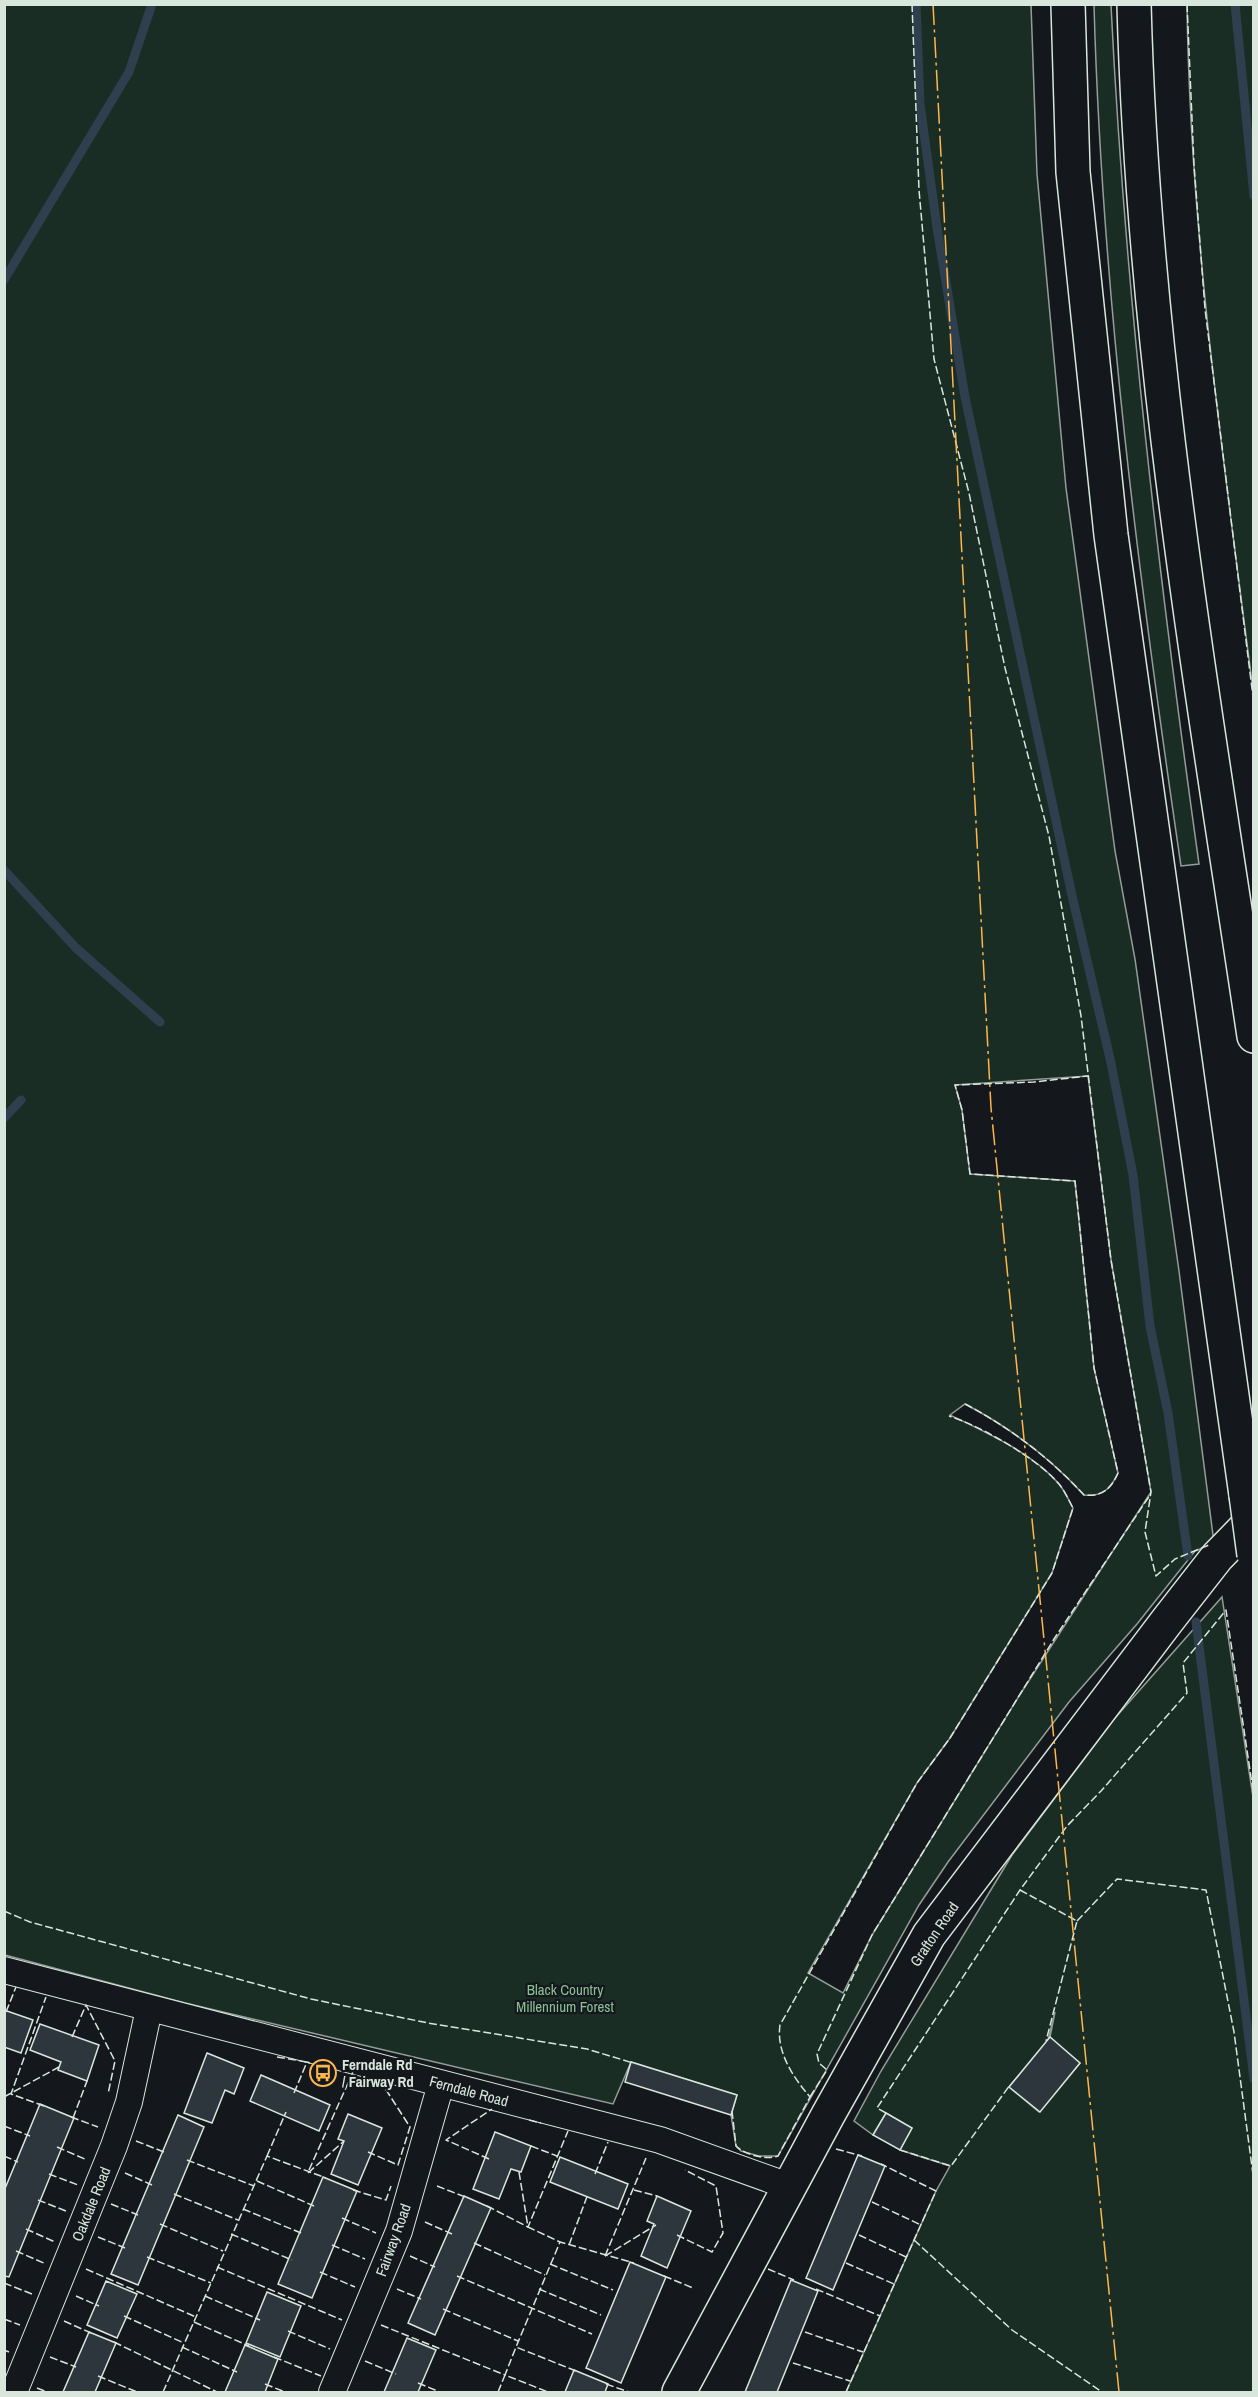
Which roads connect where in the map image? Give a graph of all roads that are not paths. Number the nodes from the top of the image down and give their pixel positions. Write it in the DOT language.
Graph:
graph roads {
  1 [pos="1068,4"];
  2 [pos="1134,4"];
  3 [pos="1254,1036"];
  4 [pos="1250,1507"];
  5 [pos="1254,1555"];
  6 [pos="4,1970"];
  7 [pos="149,2008"];
  8 [pos="441,2084"];
  9 [pos="791,2187"];
  10 [pos="14,2392"];
  11 [pos="332,2392"];
  12 [pos="679,2392"];
  1 -- 4 [label="main road"];
  2 -- 3 [label="main road"];
  4 -- 5 [label="main road, bridge"];
  4 -- 9 [label="main road, Grafton Road"];
  6 -- 7 [label="street, Ferndale Road"];
  7 -- 8 [label="street, Ferndale Road"];
  7 -- 10 [label="street, Oakdale Road"];
  8 -- 9 [label="street, Ferndale Road"];
  8 -- 11 [label="street, Fairway Road"];
  9 -- 12 [label="main road, Grafton Road"];
}
